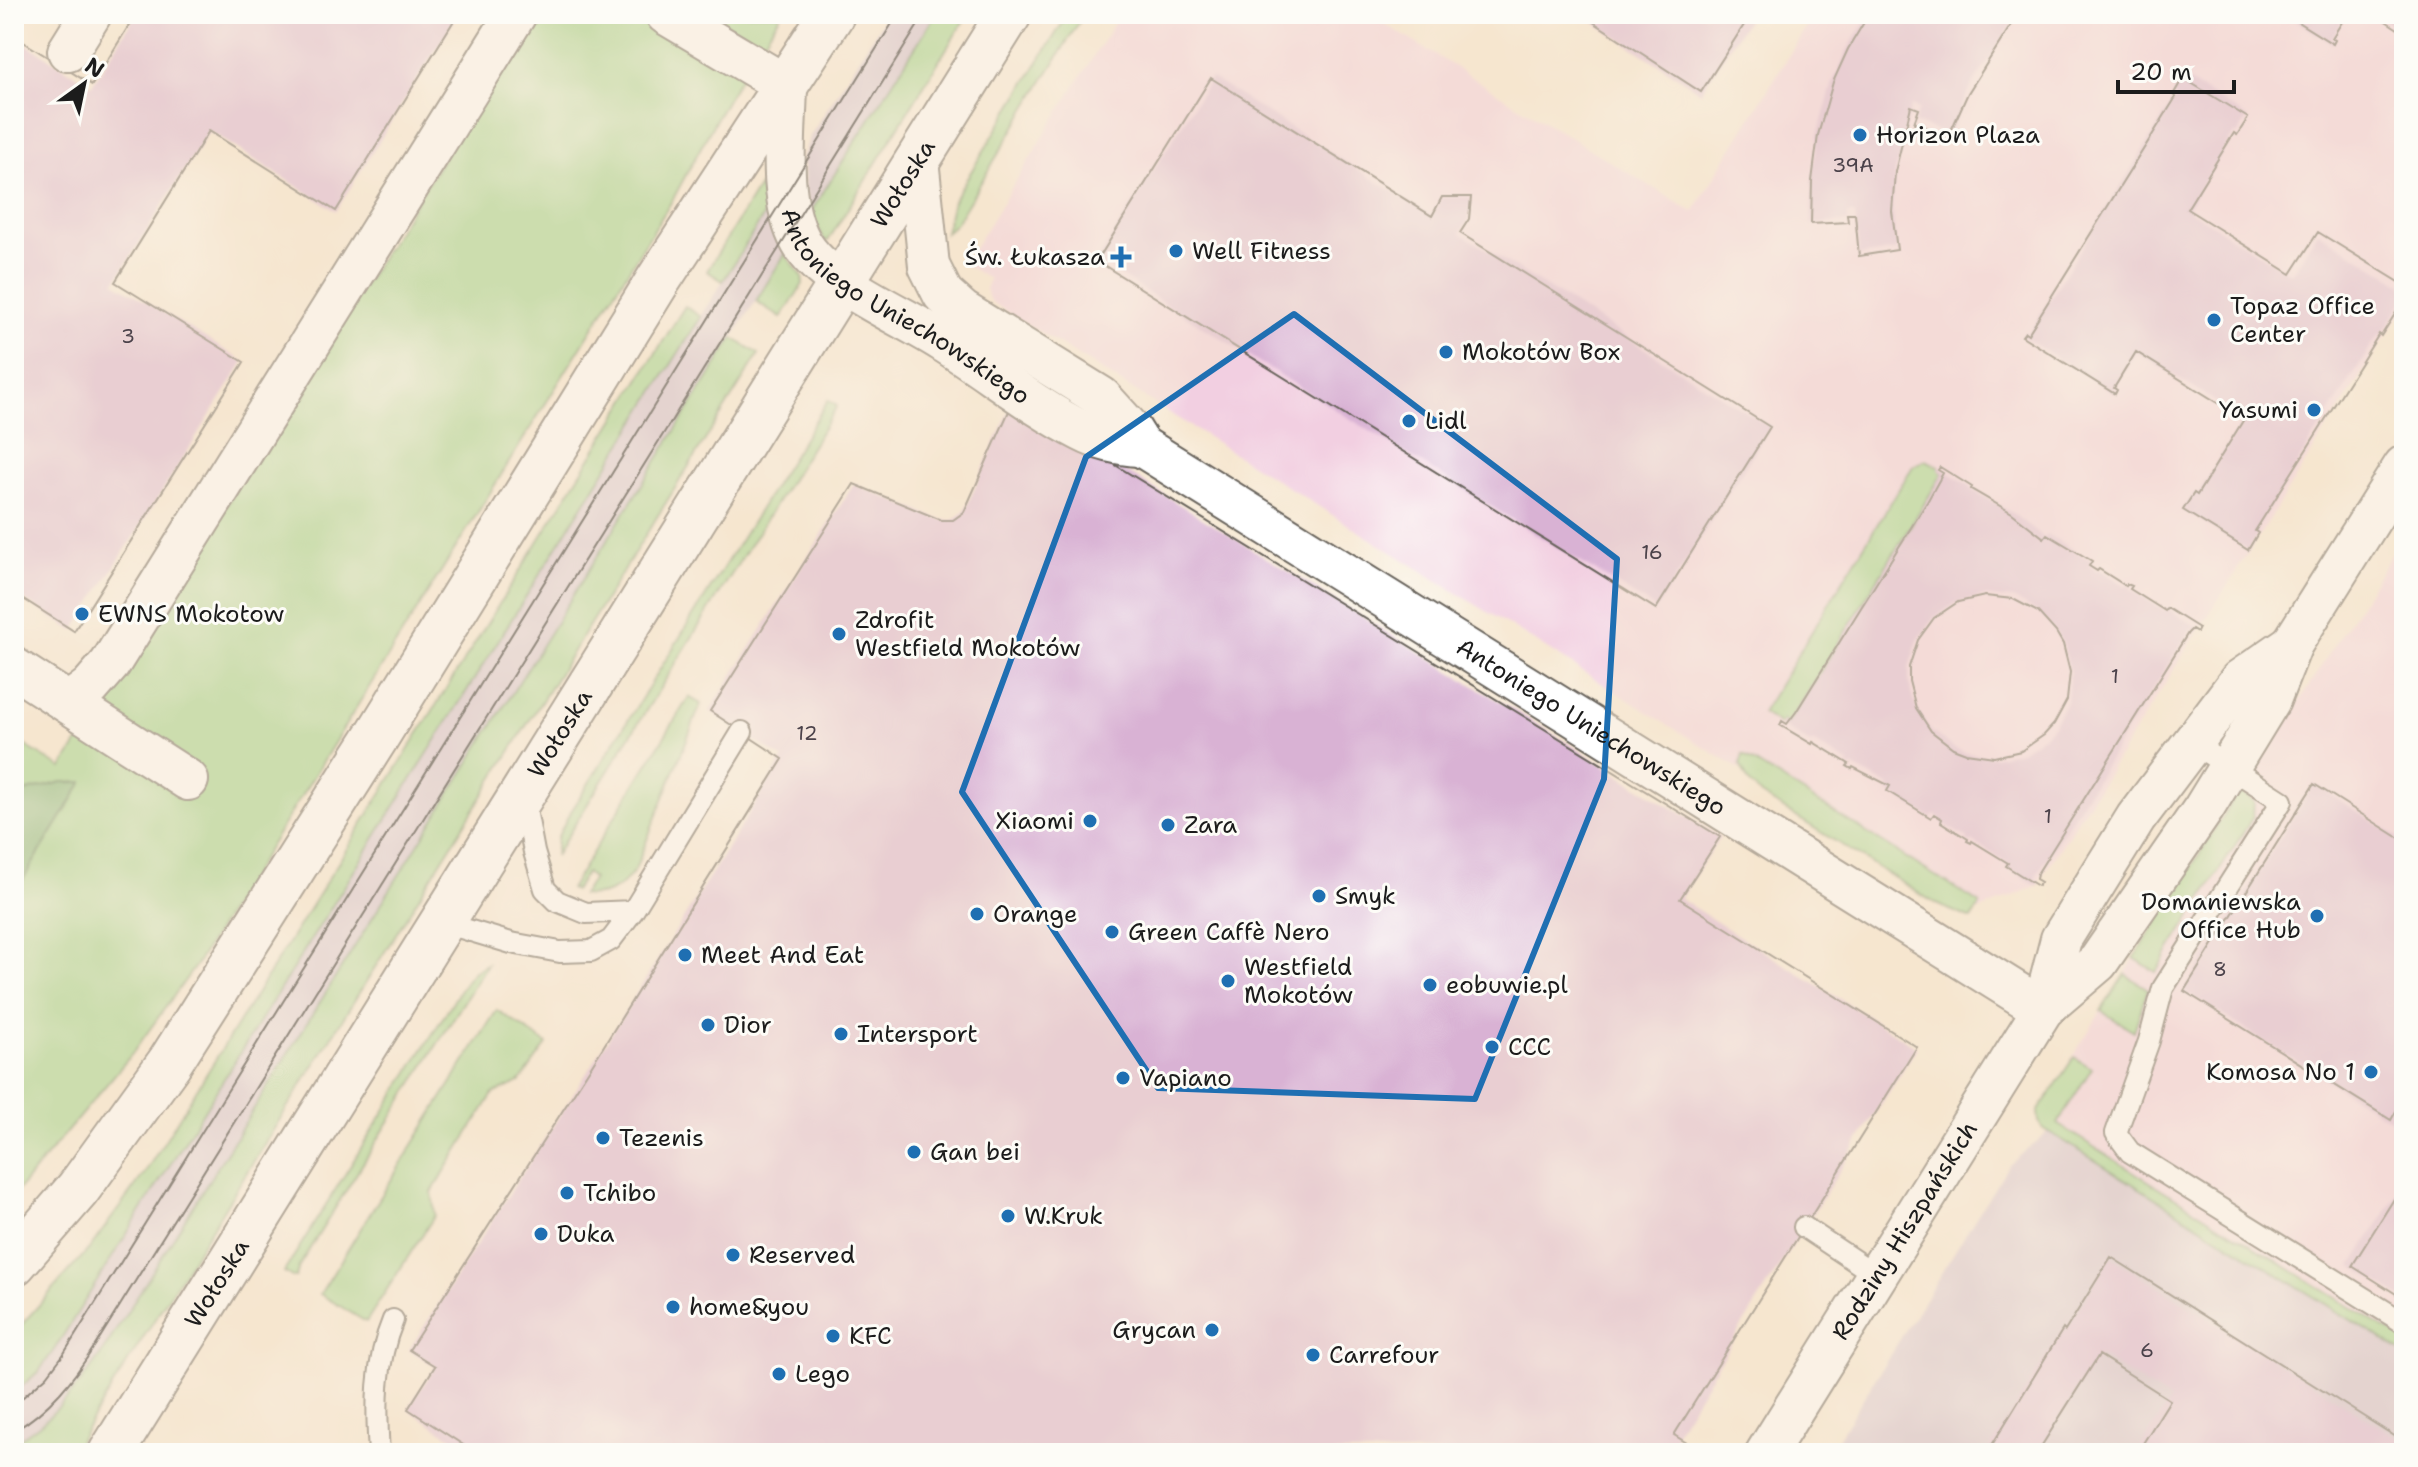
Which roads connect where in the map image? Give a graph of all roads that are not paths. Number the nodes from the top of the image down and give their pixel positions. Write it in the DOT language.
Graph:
graph roads {
  1 [pos="91,14"];
  2 [pos="516,14"];
  3 [pos="666,14"];
  4 [pos="832,14"];
  5 [pos="1009,14"];
  6 [pos="68,51"];
  7 [pos="787,86"];
  8 [pos="918,159"];
  9 [pos="842,282"];
  10 [pos="1141,446"];
  11 [pos="2404,466"];
  12 [pos="2292,644"];
  13 [pos="14,668"];
  14 [pos="69,703"];
  15 [pos="742,732"];
  16 [pos="2192,743"];
  17 [pos="2229,768"];
  18 [pos="188,780"];
  19 [pos="522,793"];
  20 [pos="633,911"];
  21 [pos="441,922"];
  22 [pos="2043,1009"];
  23 [pos="1804,1227"];
  24 [pos="1905,1228"];
  25 [pos="1838,1249"];
  26 [pos="14,1263"];
  27 [pos="1876,1275"];
  28 [pos="393,1320"];
  29 [pos="2404,1323"];
  30 [pos="111,1453"];
  31 [pos="379,1453"];
  32 [pos="1766,1453"];
  1 -- 6 [label="street"];
  2 -- 14 [label="street"];
  3 -- 7 [label="street"];
  4 -- 7 [label="main road"];
  5 -- 8 [label="main road, Wołoska"];
  7 -- 9 [label="street, Antoniego Uniechowskiego"];
  7 -- 26 [label="main road"];
  8 -- 9 [label="main road, Wołoska"];
  8 -- 10 [label="street, Antoniego Uniechowskiego"];
  9 -- 10 [label="street, Antoniego Uniechowskiego"];
  9 -- 19 [label="main road, Wołoska"];
  10 -- 22 [label="street, Antoniego Uniechowskiego"];
  11 -- 12 [label="street, Rodziny Hiszpańskich"];
  12 -- 16 [label="street, Rodziny Hiszpańskich"];
  12 -- 17 [label="street, Rodziny Hiszpańskich"];
  13 -- 14 [label="street"];
  14 -- 18 [label="street"];
  15 -- 20 [label="lane"];
  16 -- 17 [label="lane"];
  16 -- 22 [label="street, Rodziny Hiszpańskich"];
  17 -- 22 [label="street, Rodziny Hiszpańskich"];
  17 -- 29 [label="lane"];
  19 -- 20 [label="lane"];
  19 -- 21 [label="main road, Wołoska"];
  20 -- 21 [label="lane"];
  21 -- 30 [label="main road, Wołoska"];
  22 -- 24 [label="street, Rodziny Hiszpańskich"];
  23 -- 25 [label="lane"];
  24 -- 25 [label="lane"];
  24 -- 27 [label="street, Rodziny Hiszpańskich"];
  25 -- 27 [label="lane"];
  27 -- 32 [label="street, Rodziny Hiszpańskich"];
  28 -- 31 [label="lane"];
}
